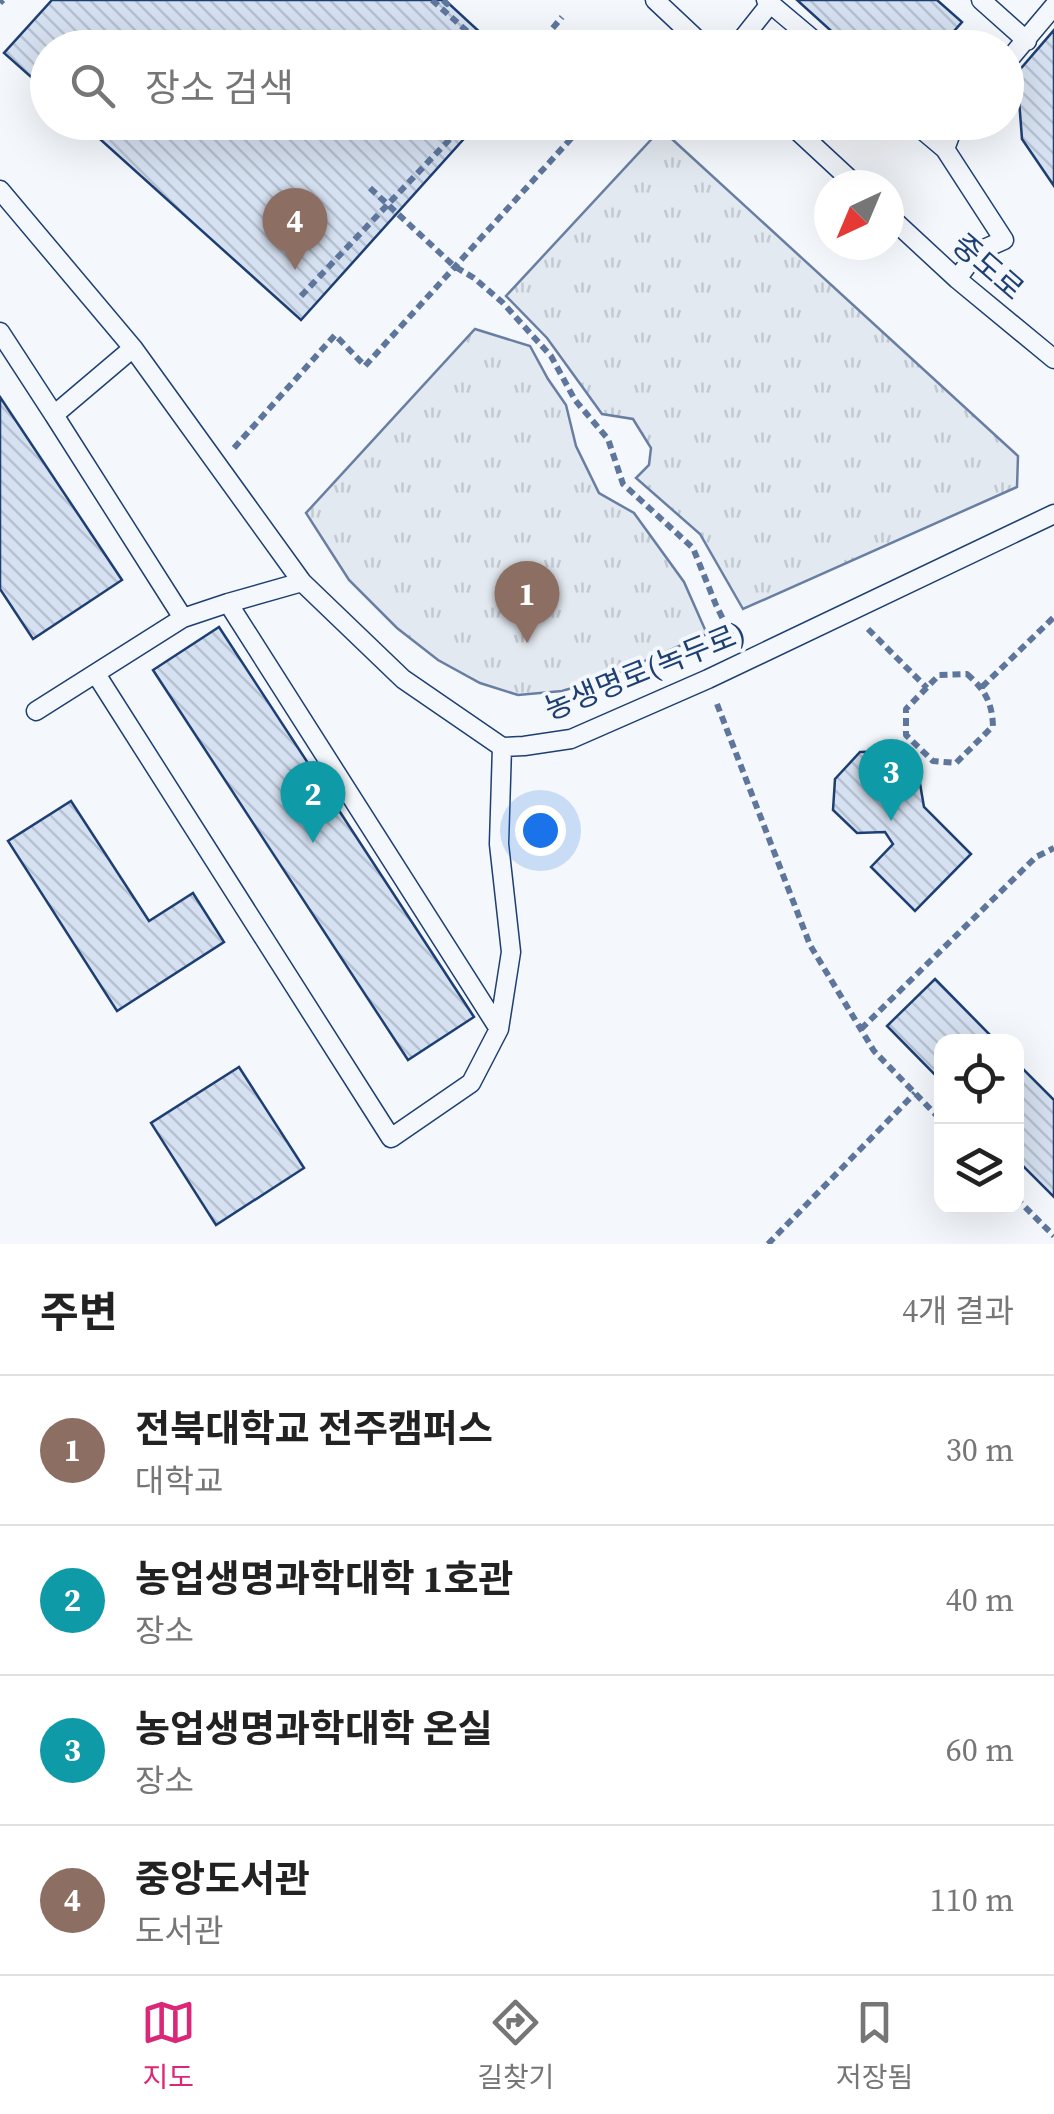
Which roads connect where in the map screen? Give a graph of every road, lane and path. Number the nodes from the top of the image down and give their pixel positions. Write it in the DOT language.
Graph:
graph roads {
  1 [pos="432,0"];
  2 [pos="442,0"];
  3 [pos="450,0"];
  4 [pos="655,0"];
  5 [pos="981,0"];
  6 [pos="768,2"];
  7 [pos="1054,6"];
  8 [pos="562,18"];
  9 [pos="466,30"];
  10 [pos="552,30"];
  11 [pos="687,30"];
  12 [pos="748,30"];
  13 [pos="801,30"];
  14 [pos="1016,30"];
  15 [pos="1024,37"];
  16 [pos="1027,40"];
  17 [pos="1024,43"];
  18 [pos="448,140"];
  19 [pos="570,140"];
  20 [pos="807,140"];
  21 [pos="933,140"];
  22 [pos="948,140"];
  23 [pos="944,149"];
  24 [pos="840,170"];
  25 [pos="370,188"];
  26 [pos="0,190"];
  27 [pos="386,204"];
  28 [pos="904,230"];
  29 [pos="454,266"];
  30 [pos="957,279"];
  31 [pos="301,296"];
  32 [pos="0,332"];
  33 [pos="134,348"];
  34 [pos="1054,358"];
  35 [pos="54,415"];
  36 [pos="233,449"];
  37 [pos="1054,514"];
  38 [pos="302,582"];
  39 [pos="228,602"];
  40 [pos="1054,617"];
  41 [pos="183,618"];
  42 [pos="866,626"];
  43 [pos="732,637"];
  44 [pos="96,674"];
  45 [pos="708,679"];
  46 [pos="982,687"];
  47 [pos="927,688"];
  48 [pos="36,710"];
  49 [pos="502,746"];
  50 [pos="1054,848"];
  51 [pos="499,1029"];
  52 [pos="861,1029"];
  53 [pos="915,1093"];
  54 [pos="934,1112"];
  55 [pos="1024,1206"];
  56 [pos="1054,1236"];
  57 [pos="768,1244"];
  1 -- 9 [label="path"];
  2 -- 3 [label="path"];
  4 -- 11 [label="lane"];
  5 -- 14 [label="lane"];
  6 -- 12 [label="lane"];
  6 -- 13 [label="lane"];
  7 -- 16 [label="lane"];
  8 -- 10 [label="path"];
  15 -- 16 [label="lane"];
  16 -- 17 [label="lane"];
  18 -- 27 [label="path"];
  19 -- 29 [label="path"];
  20 -- 24 [label="lane"];
  21 -- 23 [label="lane"];
  22 -- 23 [label="lane"];
  23 -- 30 [label="lane"];
  25 -- 27 [label="path"];
  26 -- 33 [label="lane"];
  27 -- 29 [label="path"];
  27 -- 31 [label="path"];
  28 -- 30 [label="lane, 중도로"];
  29 -- 36 [label="path"];
  29 -- 43 [label="path"];
  30 -- 34 [label="lane, 중도로"];
  32 -- 35 [label="lane"];
  33 -- 35 [label="lane"];
  33 -- 38 [label="lane"];
  35 -- 41 [label="lane"];
  37 -- 45 [label="lane, 농생명로(녹두로)"];
  38 -- 39 [label="lane"];
  38 -- 49 [label="lane"];
  39 -- 41 [label="lane"];
  39 -- 51 [label="lane"];
  40 -- 46 [label="path"];
  41 -- 44 [label="lane"];
  42 -- 47 [label="path"];
  44 -- 48 [label="lane"];
  44 -- 51 [label="lane"];
  45 -- 49 [label="lane, 농생명로(녹두로)"];
  45 -- 52 [label="path"];
  46 -- 47 [label="path"];
  46 -- 47 [label="path"];
  49 -- 51 [label="lane"];
  50 -- 52 [label="path"];
  52 -- 53 [label="path"];
  53 -- 54 [label="path"];
  53 -- 57 [label="path"];
  55 -- 56 [label="path"];
}
